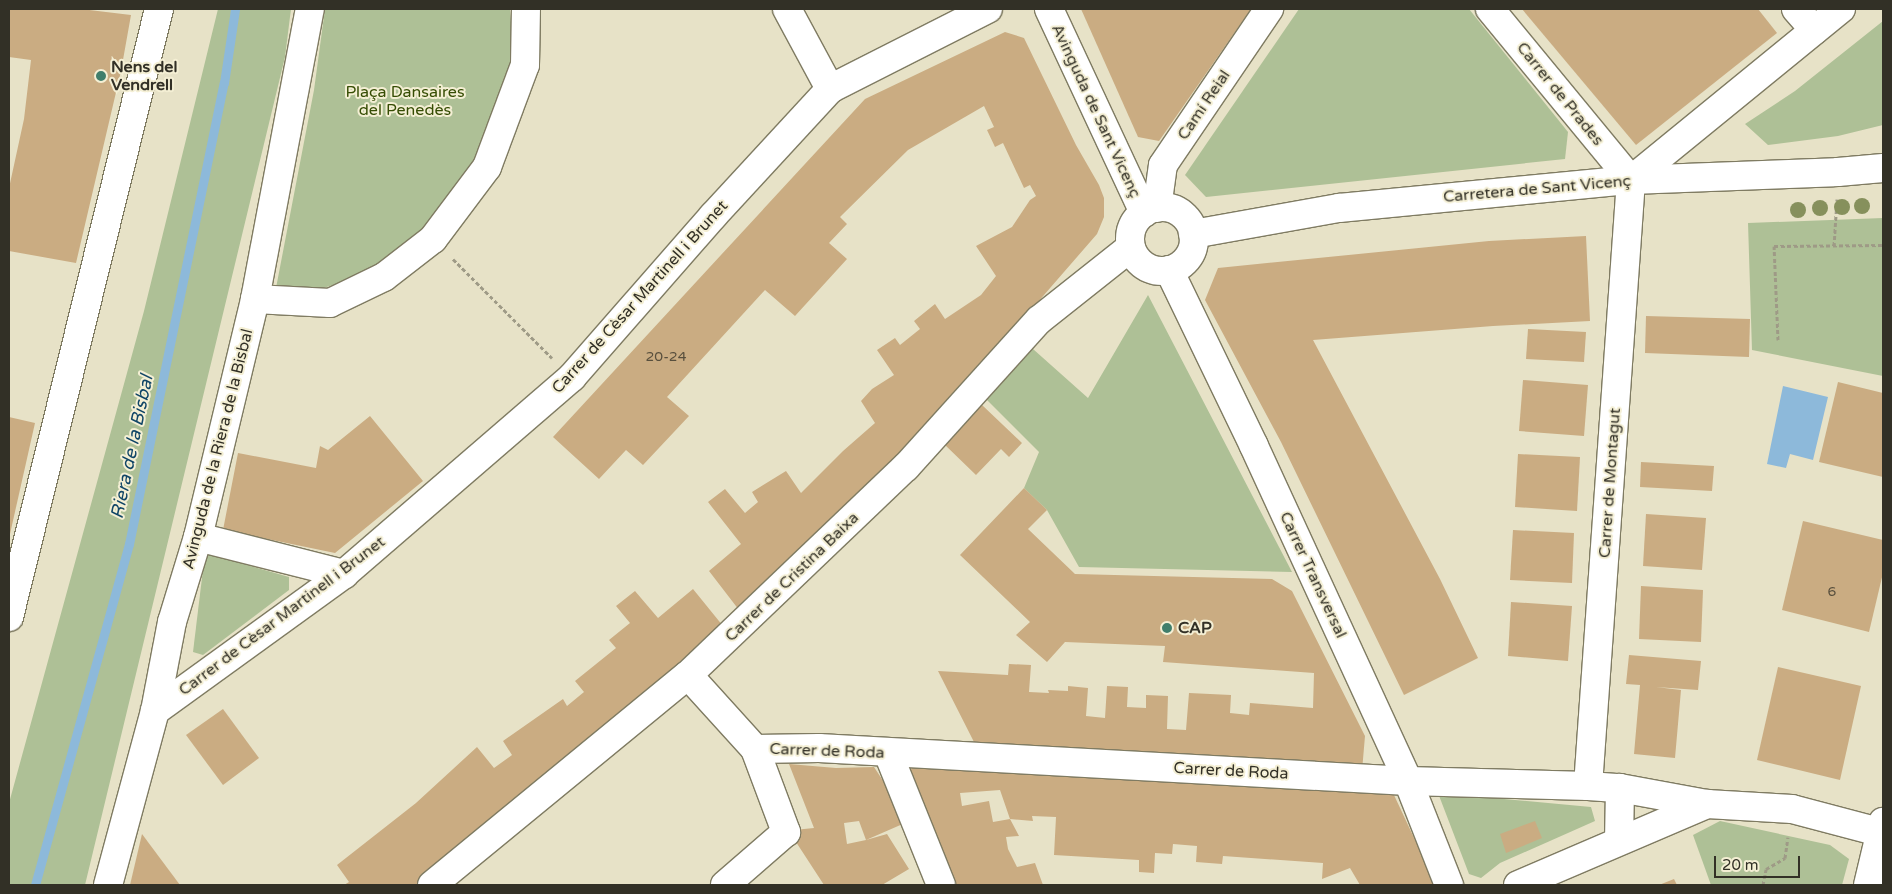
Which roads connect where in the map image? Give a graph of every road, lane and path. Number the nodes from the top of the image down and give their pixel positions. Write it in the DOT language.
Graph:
graph roads {
  1 [pos="159,9"];
  2 [pos="310,9"];
  3 [pos="526,9"];
  4 [pos="787,9"];
  5 [pos="988,9"];
  6 [pos="1048,9"];
  7 [pos="1269,9"];
  8 [pos="1490,9"];
  9 [pos="1796,9"];
  10 [pos="1842,9"];
  11 [pos="1814,30"];
  12 [pos="830,89"];
  13 [pos="1883,168"];
  14 [pos="1838,172"];
  15 [pos="1631,180"];
  16 [pos="1150,210"];
  17 [pos="1193,234"];
  18 [pos="433,240"];
  19 [pos="1883,245"];
  20 [pos="1131,246"];
  21 [pos="1834,246"];
  22 [pos="1169,270"];
  23 [pos="255,300"];
  24 [pos="1778,340"];
  25 [pos="572,377"];
  26 [pos="198,537"];
  27 [pos="344,574"];
  28 [pos="11,601"];
  29 [pos="688,675"];
  30 [pos="155,711"];
  31 [pos="755,749"];
  32 [pos="888,753"];
  33 [pos="1408,781"];
  34 [pos="1588,786"];
  35 [pos="1620,788"];
  36 [pos="1707,804"];
  37 [pos="1882,829"];
  38 [pos="1619,841"];
  39 [pos="1785,858"];
  40 [pos="108,885"];
  41 [pos="432,885"];
  42 [pos="725,885"];
  43 [pos="941,885"];
  44 [pos="1449,885"];
  45 [pos="1518,885"];
  46 [pos="1763,885"];
  47 [pos="1868,885"];
  1 -- 28 [label="street"];
  2 -- 23 [label="street, Avinguda de la Riera de la Bisbal"];
  3 -- 18 [label="street"];
  4 -- 12 [label="street"];
  5 -- 12 [label="street, Carrer de Cèsar Martinell i Brunet"];
  6 -- 16 [label="street, Avinguda de Sant Vicenç"];
  7 -- 16 [label="street, Camí Reial"];
  8 -- 15 [label="street, Carrer de Prades"];
  9 -- 11 [label="street"];
  10 -- 11 [label="street"];
  11 -- 15 [label="street"];
  12 -- 25 [label="street, Carrer de Cèsar Martinell i Brunet"];
  13 -- 14 [label="street, Carretera de Sant Vicenç"];
  14 -- 15 [label="street, Carretera de Sant Vicenç"];
  14 -- 21 [label="path"];
  15 -- 17 [label="street, Carretera de Sant Vicenç"];
  15 -- 34 [label="street, Carrer de Montagut"];
  16 -- 17 [label="street"];
  16 -- 20 [label="street"];
  17 -- 22 [label="street"];
  18 -- 23 [label="street"];
  18 -- 25 [label="path"];
  19 -- 21 [label="path"];
  20 -- 22 [label="street"];
  20 -- 29 [label="street, Carrer de Cristina Baixa"];
  21 -- 24 [label="path"];
  22 -- 33 [label="street, Carrer Transversal"];
  23 -- 26 [label="street, Avinguda de la Riera de la Bisbal"];
  25 -- 27 [label="street, Carrer de Cèsar Martinell i Brunet"];
  26 -- 27 [label="street"];
  26 -- 30 [label="street, Avinguda de la Riera de la Bisbal"];
  27 -- 30 [label="street, Carrer de Cèsar Martinell i Brunet"];
  29 -- 31 [label="street"];
  29 -- 41 [label="street, Carrer de Cristina Baixa"];
  30 -- 40 [label="street, Avinguda de la Riera de la Bisbal"];
  31 -- 32 [label="street, Carrer de Roda"];
  31 -- 42 [label="street"];
  32 -- 33 [label="street, Carrer de Roda"];
  32 -- 43 [label="street"];
  33 -- 34 [label="street, Carrer de Roda"];
  33 -- 44 [label="street, Carrer Transversal"];
  34 -- 35 [label="street, Carrer de Roda"];
  35 -- 36 [label="street, Carrer de Roda"];
  35 -- 38 [label="street"];
  36 -- 37 [label="street, Carrer de Roda"];
  36 -- 38 [label="street"];
  37 -- 47 [label="street"];
  38 -- 45 [label="street"];
  39 -- 46 [label="path"];
}
